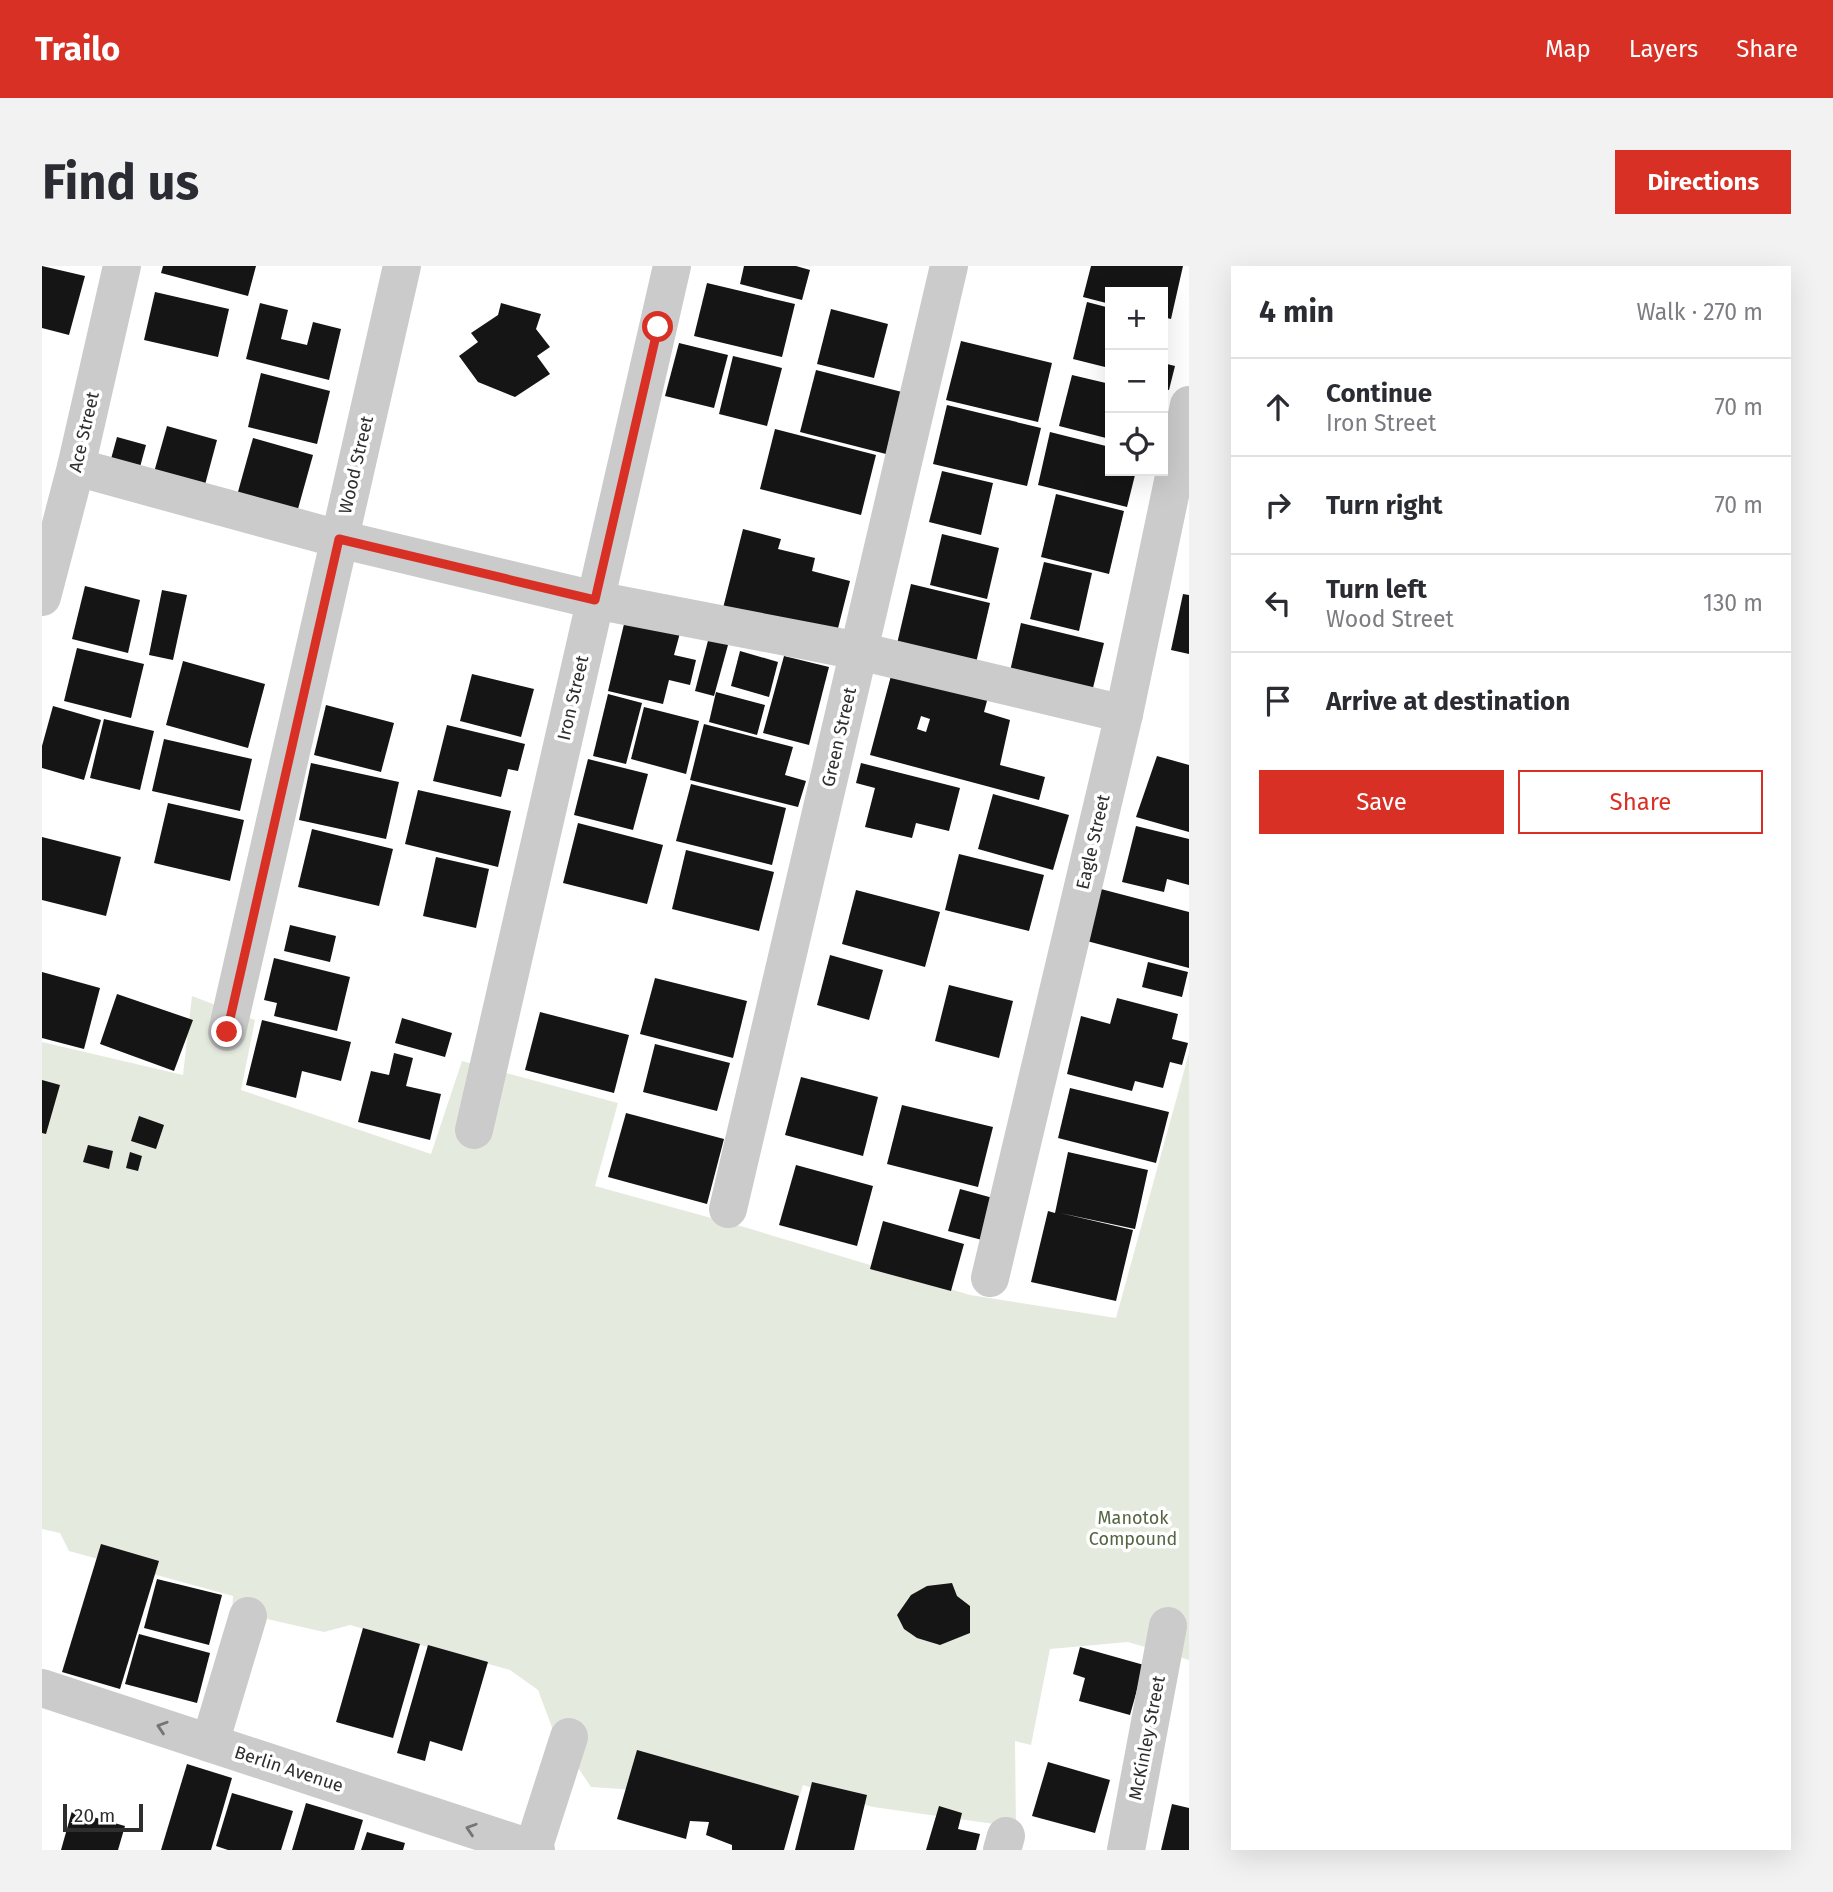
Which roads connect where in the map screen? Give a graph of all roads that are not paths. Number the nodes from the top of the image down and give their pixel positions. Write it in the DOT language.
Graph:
graph roads {
  1 [pos="122,266"];
  2 [pos="402,266"];
  3 [pos="672,266"];
  4 [pos="950,266"];
  5 [pos="1189,405"];
  6 [pos="76,467"];
  7 [pos="339,539"];
  8 [pos="42,597"];
  9 [pos="595,600"];
  10 [pos="859,651"];
  11 [pos="1124,714"];
  12 [pos="227,1032"];
  13 [pos="474,1130"];
  14 [pos="728,1209"];
  15 [pos="990,1278"];
  16 [pos="247,1616"];
  17 [pos="1168,1626"];
  18 [pos="42,1688"];
  19 [pos="569,1737"];
  20 [pos="210,1743"];
  21 [pos="534,1850"];
  22 [pos="1126,1850"];
  1 -- 6 [label="street, Ace Street"];
  2 -- 7 [label="street, Wood Street"];
  3 -- 9 [label="street, Iron Street"];
  4 -- 10 [label="street, Green Street"];
  5 -- 11 [label="street, Eagle Street"];
  6 -- 7 [label="street"];
  6 -- 8 [label="street, Ace Street"];
  7 -- 9 [label="street"];
  7 -- 12 [label="street, Wood Street"];
  9 -- 10 [label="street"];
  9 -- 13 [label="street, Iron Street"];
  10 -- 11 [label="street"];
  10 -- 14 [label="street, Green Street"];
  11 -- 15 [label="street, Eagle Street"];
  16 -- 20 [label="street"];
  17 -- 22 [label="street, McKinley Street"];
  20 -- 18 [label="street, Berlin Avenue, one-way"];
  19 -- 21 [label="street"];
  21 -- 20 [label="street, Berlin Avenue, one-way"];
}
